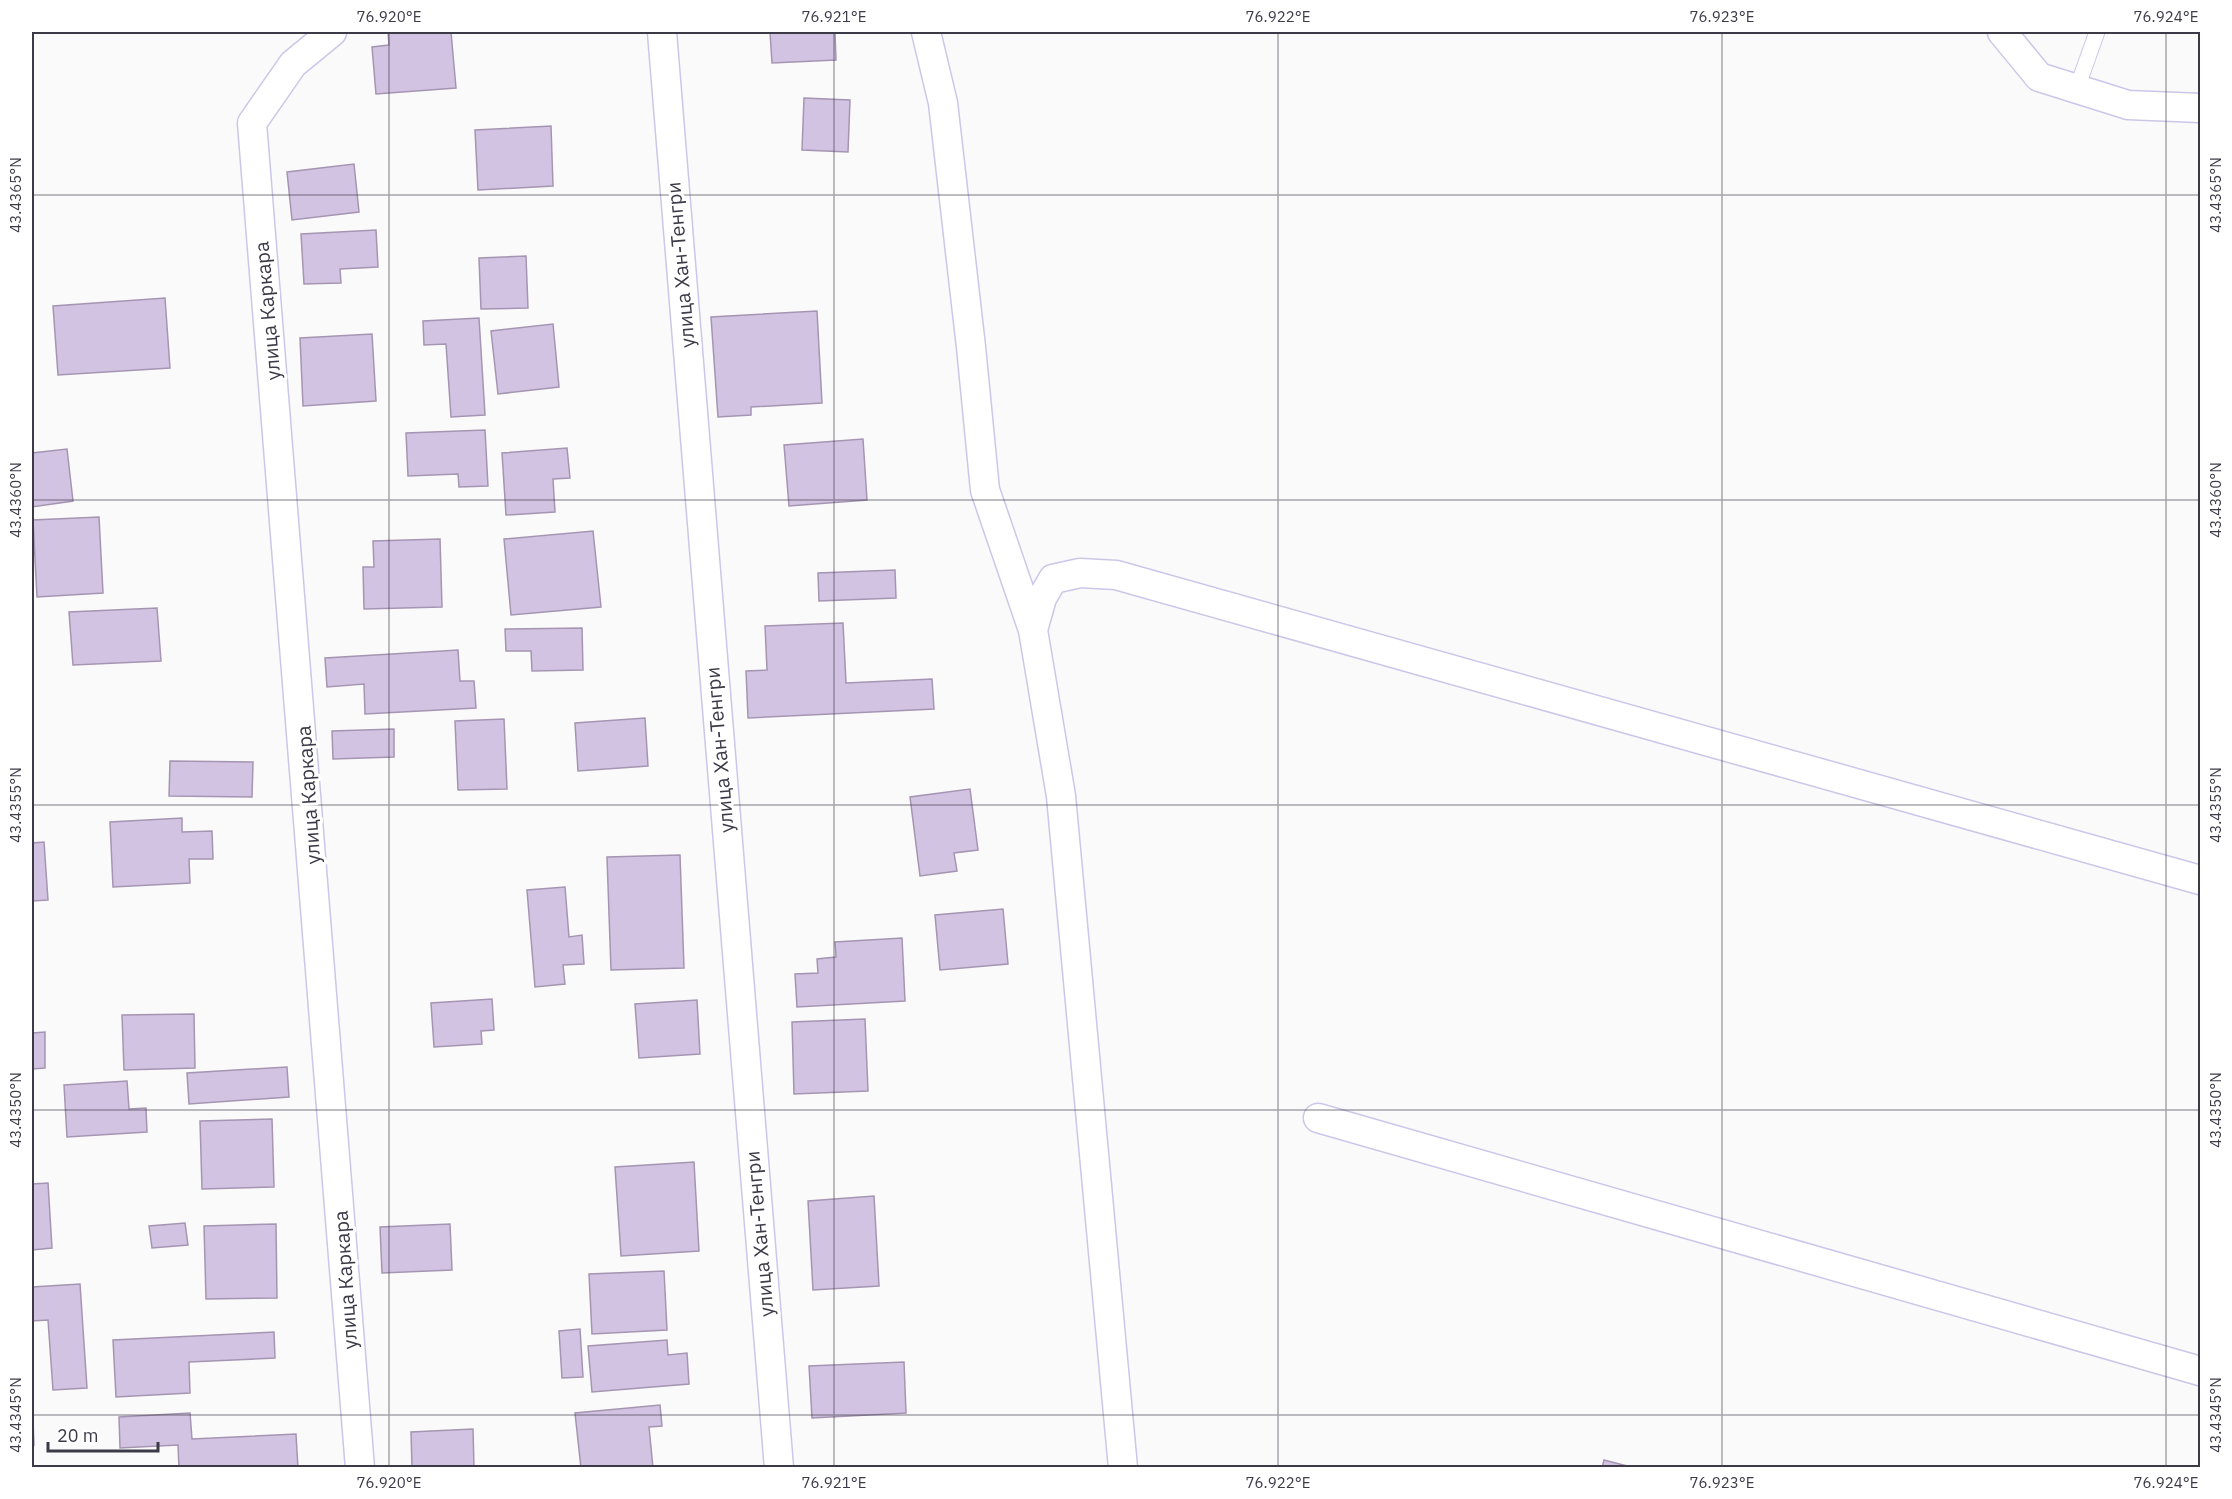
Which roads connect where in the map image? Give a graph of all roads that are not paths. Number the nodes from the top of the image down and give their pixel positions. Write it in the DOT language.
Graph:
graph roads {
  1 [pos="332,32"];
  2 [pos="662,32"];
  3 [pos="926,32"];
  4 [pos="942,32"];
  5 [pos="2002,32"];
  6 [pos="2097,32"];
  7 [pos="2077,88"];
  8 [pos="943,103"];
  9 [pos="2200,108"];
  10 [pos="1033,630"];
  11 [pos="2200,880"];
  12 [pos="1318,1118"];
  13 [pos="2200,1371"];
  14 [pos="360,1467"];
  15 [pos="779,1467"];
  16 [pos="1123,1467"];
  1 -- 14 [label="street, улица Каркара"];
  2 -- 15 [label="street, улица Хан-Тенгри"];
  3 -- 8 [label="street"];
  4 -- 8 [label="street"];
  5 -- 7 [label="street"];
  6 -- 7 [label="lane"];
  7 -- 9 [label="street"];
  8 -- 10 [label="street"];
  10 -- 11 [label="street"];
  10 -- 16 [label="street"];
  12 -- 13 [label="street"];
}
